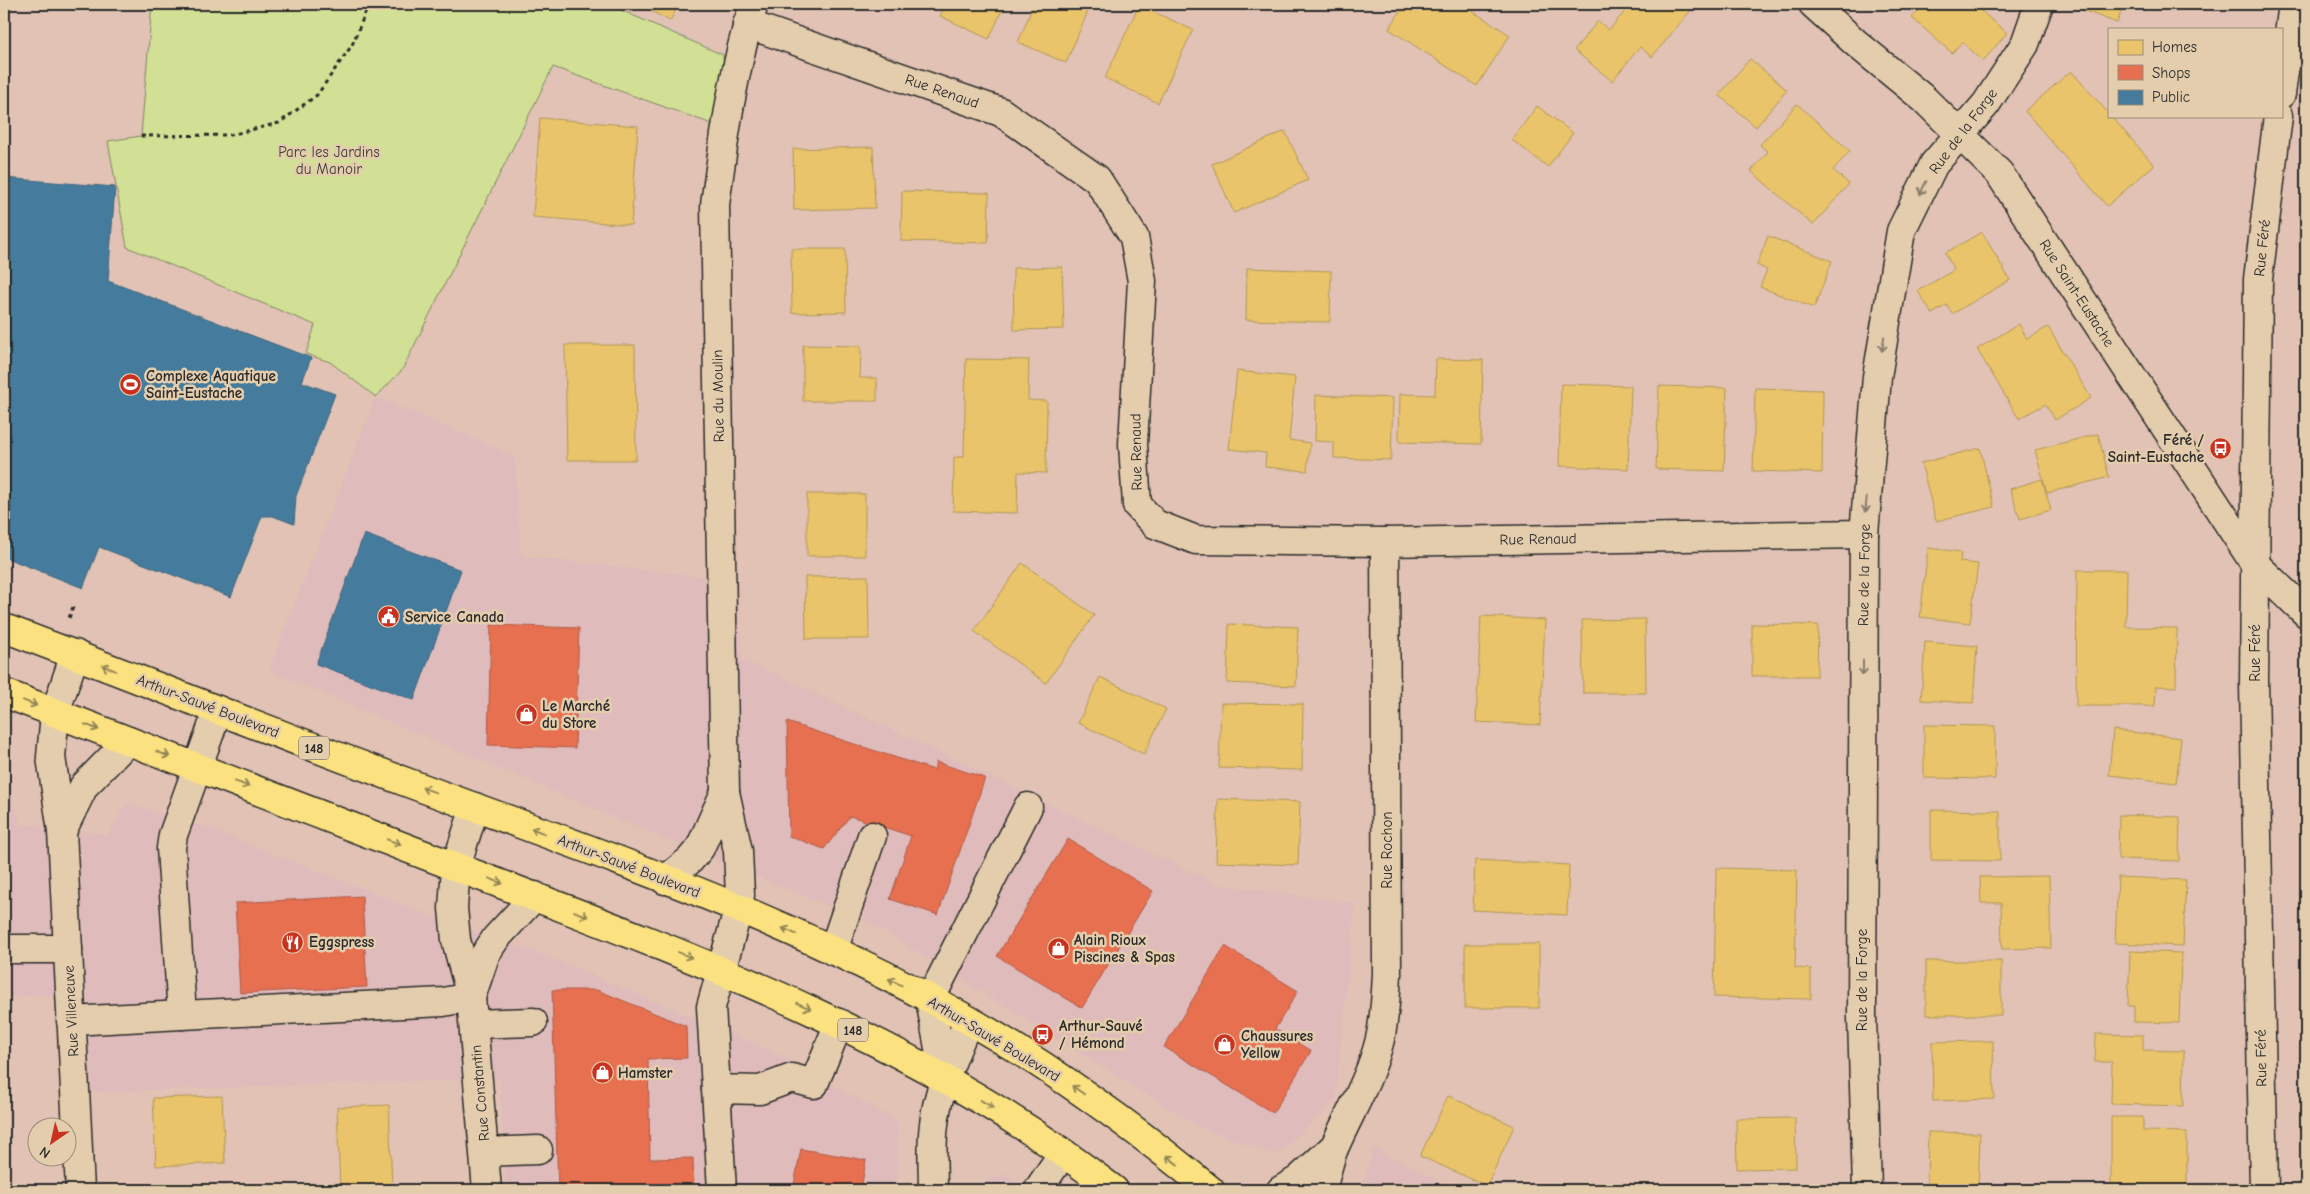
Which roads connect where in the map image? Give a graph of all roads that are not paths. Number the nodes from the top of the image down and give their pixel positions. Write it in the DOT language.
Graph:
graph roads {
  1 [pos="1813,4"];
  2 [pos="2039,4"];
  3 [pos="2293,4"];
  4 [pos="750,14"];
  5 [pos="2282,86"];
  6 [pos="2278,118"];
  7 [pos="1961,134"];
  8 [pos="1864,534"];
  9 [pos="1385,542"];
  10 [pos="2255,564"];
  11 [pos="2306,613"];
  12 [pos="4,628"];
  13 [pos="75,654"];
  14 [pos="4,693"];
  15 [pos="218,710"];
  16 [pos="55,713"];
  17 [pos="128,741"];
  18 [pos="197,767"];
  19 [pos="725,792"];
  20 [pos="475,807"];
  21 [pos="1028,807"];
  22 [pos="62,831"];
  23 [pos="872,836"];
  24 [pos="456,866"];
  25 [pos="665,880"];
  26 [pos="535,896"];
  27 [pos="738,910"];
  28 [pos="6,949"];
  29 [pos="68,949"];
  30 [pos="833,952"];
  31 [pos="721,969"];
  32 [pos="471,996"];
  33 [pos="930,1000"];
  34 [pos="182,1015"];
  35 [pos="71,1021"];
  36 [pos="968,1021"];
  37 [pos="533,1022"];
  38 [pos="839,1023"];
  39 [pos="474,1024"];
  40 [pos="945,1080"];
  41 [pos="716,1088"];
  42 [pos="1334,1147"];
  43 [pos="538,1150"];
  44 [pos="485,1152"];
  45 [pos="1064,1153"];
  46 [pos="80,1190"];
  47 [pos="487,1190"];
  48 [pos="722,1190"];
  49 [pos="933,1190"];
  50 [pos="1038,1190"];
  51 [pos="1114,1190"];
  52 [pos="1210,1190"];
  53 [pos="1281,1190"];
  54 [pos="1322,1190"];
  55 [pos="1867,1190"];
  56 [pos="2264,1190"];
  1 -- 7 [label="street, Rue Saint-Eustache"];
  2 -- 7 [label="street, Rue de la Forge"];
  3 -- 5 [label="street"];
  4 -- 9 [label="street, Rue Renaud"];
  4 -- 19 [label="street, Rue du Moulin"];
  6 -- 10 [label="street, Rue Féré"];
  7 -- 8 [label="street, Rue de la Forge, one-way"];
  7 -- 10 [label="street, Rue Saint-Eustache"];
  8 -- 9 [label="street, Rue Renaud"];
  8 -- 55 [label="street, Rue de la Forge, one-way"];
  9 -- 42 [label="street, Rue Rochon"];
  10 -- 11 [label="street, Rue Saint-Eustache"];
  10 -- 56 [label="street, Rue Féré"];
  12 -- 13 [label="main road, Arthur-Sauvé Boulevard / 148"];
  15 -- 13 [label="main road, Arthur-Sauvé Boulevard / 148, one-way"];
  13 -- 16 [label="street, Rue Villeneuve"];
  14 -- 16 [label="main road, 148, one-way"];
  15 -- 18 [label="street"];
  20 -- 15 [label="main road, Arthur-Sauvé Boulevard / 148, one-way"];
  16 -- 17 [label="main road, 148, one-way"];
  16 -- 22 [label="street, Rue Villeneuve"];
  17 -- 18 [label="main road, 148, one-way"];
  17 -- 22 [label="street, Rue Villeneuve"];
  18 -- 24 [label="main road, 148, one-way"];
  18 -- 34 [label="street"];
  19 -- 25 [label="street, Rue du Moulin"];
  19 -- 27 [label="street, Rue du Moulin"];
  20 -- 24 [label="street, Rue Constantin"];
  25 -- 20 [label="main road, Arthur-Sauvé Boulevard / 148, one-way"];
  21 -- 33 [label="street"];
  22 -- 29 [label="street, Rue Villeneuve"];
  23 -- 30 [label="street"];
  24 -- 26 [label="main road, 148, one-way"];
  24 -- 32 [label="street, Rue Constantin"];
  25 -- 27 [label="main road, Arthur-Sauvé Boulevard / 148"];
  26 -- 31 [label="main road, 148, one-way"];
  26 -- 32 [label="street, Rue Constantin"];
  30 -- 27 [label="main road, Arthur-Sauvé Boulevard / 148, one-way"];
  27 -- 31 [label="street, Rue du Moulin"];
  28 -- 29 [label="street"];
  29 -- 35 [label="street, Rue Villeneuve"];
  33 -- 30 [label="main road, Arthur-Sauvé Boulevard / 148, one-way"];
  31 -- 38 [label="main road, 148, one-way"];
  31 -- 41 [label="street, Rue du Moulin"];
  32 -- 34 [label="street"];
  32 -- 39 [label="street, Rue Constantin"];
  33 -- 36 [label="main road, Arthur-Sauvé Boulevard / 148"];
  33 -- 40 [label="street"];
  34 -- 35 [label="street"];
  35 -- 46 [label="street, Rue Villeneuve"];
  36 -- 40 [label="street"];
  52 -- 36 [label="main road, Arthur-Sauvé Boulevard / 148, one-way"];
  37 -- 39 [label="street"];
  38 -- 40 [label="main road, 148"];
  38 -- 41 [label="street"];
  39 -- 44 [label="street, Rue Constantin"];
  40 -- 45 [label="main road, 148, one-way"];
  40 -- 49 [label="street"];
  41 -- 48 [label="street, Rue du Moulin"];
  42 -- 53 [label="street, Rue Rochon"];
  42 -- 54 [label="street, Rue Rochon"];
  43 -- 44 [label="street"];
  44 -- 47 [label="street, Rue Constantin"];
  45 -- 50 [label="street"];
  45 -- 51 [label="main road, 148"];
}
